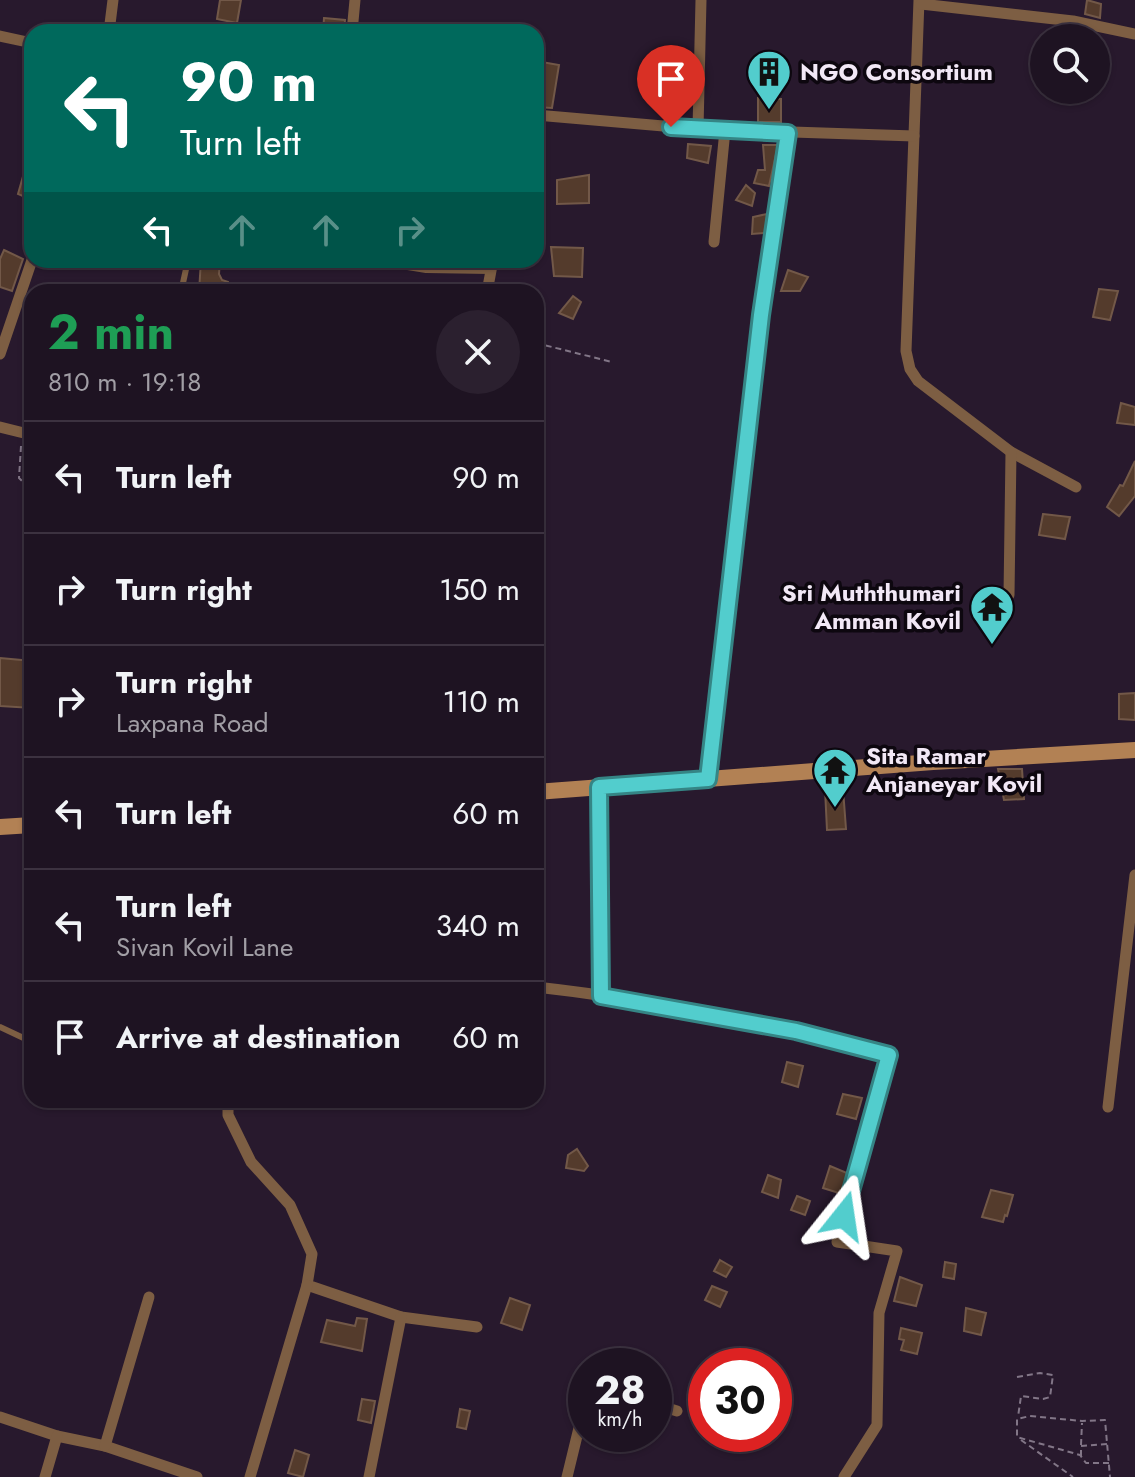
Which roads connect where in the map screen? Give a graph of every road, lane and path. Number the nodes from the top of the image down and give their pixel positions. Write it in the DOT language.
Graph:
graph roads {
  1 [pos="113,0"];
  2 [pos="355,0"];
  3 [pos="701,0"];
  4 [pos="920,2"];
  5 [pos="110,24"];
  6 [pos="353,24"];
  7 [pos="1135,34"];
  8 [pos="0,36"];
  9 [pos="24,41"];
  10 [pos="544,116"];
  11 [pos="698,129"];
  12 [pos="725,130"];
  13 [pos="788,133"];
  14 [pos="914,136"];
  15 [pos="714,242"];
  16 [pos="29,268"];
  17 [pos="414,268"];
  18 [pos="452,268"];
  19 [pos="544,346"];
  20 [pos="0,354"];
  21 [pos="612,362"];
  22 [pos="0,427"];
  23 [pos="24,433"];
  24 [pos="24,450"];
  25 [pos="1011,452"];
  26 [pos="24,483"];
  27 [pos="1076,487"];
  28 [pos="1009,595"];
  29 [pos="1135,750"];
  30 [pos="708,779"];
  31 [pos="599,787"];
  32 [pos="544,791"];
  33 [pos="24,826"];
  34 [pos="0,827"];
  35 [pos="1135,875"];
  36 [pos="544,988"];
  37 [pos="601,996"];
  38 [pos="0,1027"];
  39 [pos="24,1038"];
  40 [pos="1108,1107"];
  41 [pos="228,1108"];
  42 [pos="307,1285"];
  43 [pos="149,1297"];
  44 [pos="401,1317"];
  45 [pos="477,1327"];
  46 [pos="1017,1377"];
  47 [pos="672,1409"];
  48 [pos="677,1411"];
  49 [pos="0,1417"];
  50 [pos="1017,1419"];
  51 [pos="1082,1421"];
  52 [pos="57,1436"];
  53 [pos="1017,1437"];
  54 [pos="1107,1444"];
  55 [pos="105,1446"];
  56 [pos="1081,1446"];
  57 [pos="573,1452"];
  58 [pos="1081,1457"];
  59 [pos="1109,1463"];
  60 [pos="45,1477"];
  61 [pos="197,1477"];
  62 [pos="250,1477"];
  63 [pos="369,1477"];
  64 [pos="567,1477"];
  65 [pos="844,1477"];
  66 [pos="1073,1477"];
  67 [pos="1110,1477"];
  1 -- 5 [label="street"];
  2 -- 6 [label="street"];
  3 -- 11 [label="street"];
  4 -- 7 [label="street"];
  4 -- 14 [label="street"];
  8 -- 9 [label="street"];
  10 -- 11 [label="street"];
  11 -- 12 [label="street"];
  12 -- 13 [label="street"];
  12 -- 15 [label="street"];
  13 -- 14 [label="street"];
  13 -- 30 [label="street"];
  14 -- 25 [label="street"];
  16 -- 20 [label="street"];
  17 -- 18 [label="lane"];
  19 -- 21 [label="path"];
  22 -- 23 [label="street"];
  24 -- 26 [label="path"];
  25 -- 27 [label="street"];
  25 -- 28 [label="street"];
  29 -- 30 [label="street"];
  30 -- 31 [label="street"];
  31 -- 32 [label="street"];
  31 -- 37 [label="street"];
  33 -- 34 [label="street"];
  35 -- 40 [label="street"];
  36 -- 37 [label="street"];
  37 -- 65 [label="street"];
  38 -- 39 [label="lane"];
  41 -- 42 [label="street"];
  42 -- 44 [label="street"];
  42 -- 62 [label="street"];
  43 -- 55 [label="street"];
  44 -- 45 [label="street"];
  44 -- 63 [label="street"];
  46 -- 50 [label="path"];
  47 -- 48 [label="street"];
  49 -- 52 [label="street"];
  50 -- 51 [label="path"];
  50 -- 53 [label="path"];
  51 -- 54 [label="path"];
  51 -- 56 [label="path"];
  52 -- 55 [label="street"];
  52 -- 60 [label="street"];
  53 -- 58 [label="path"];
  53 -- 66 [label="path"];
  54 -- 56 [label="path"];
  54 -- 59 [label="path"];
  55 -- 61 [label="street"];
  56 -- 58 [label="path"];
  57 -- 64 [label="street"];
  58 -- 59 [label="path"];
  59 -- 67 [label="path"];
}
